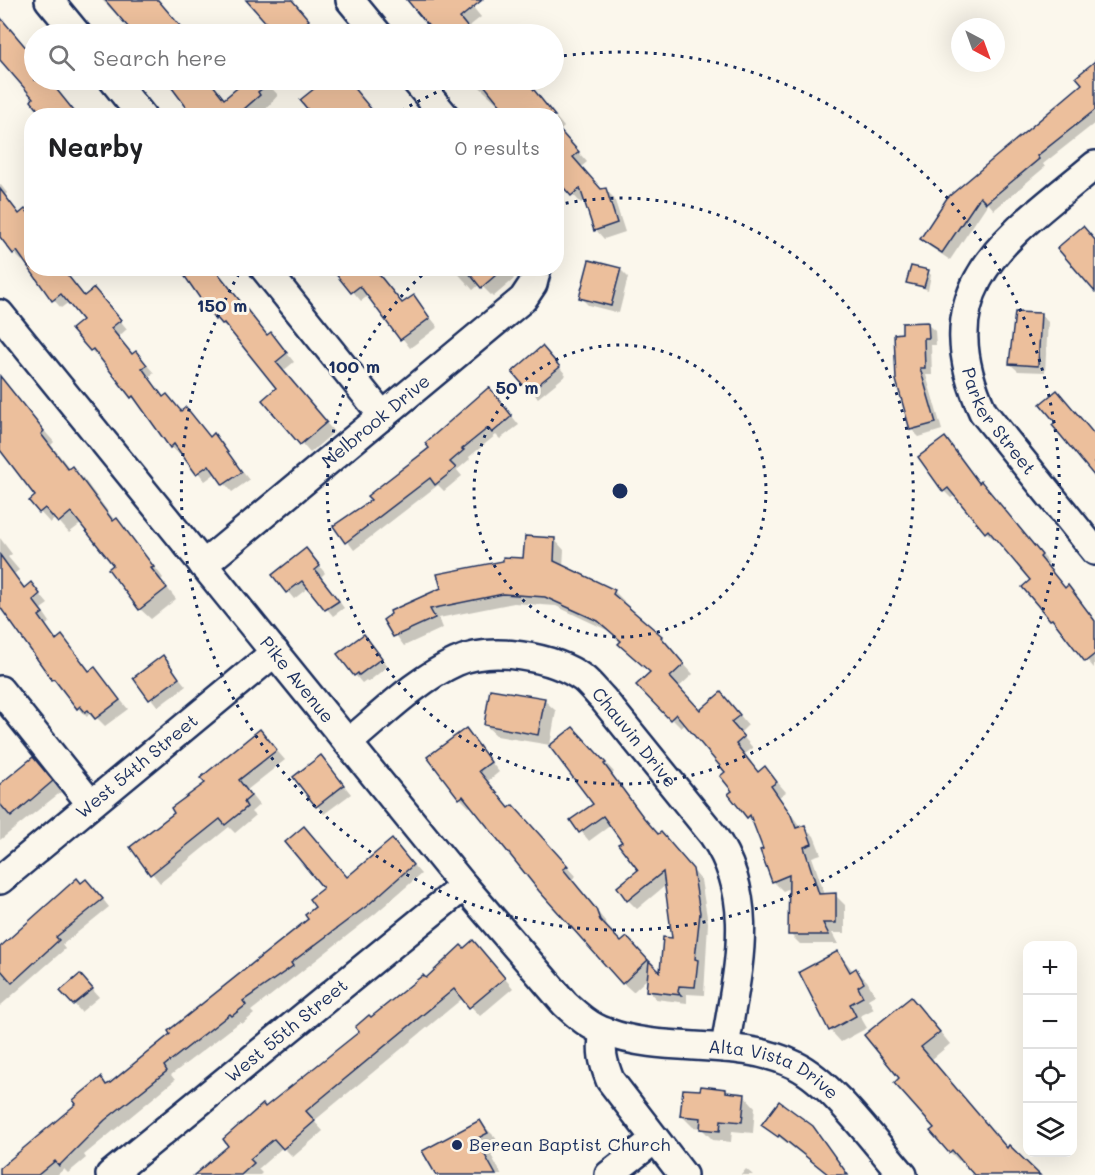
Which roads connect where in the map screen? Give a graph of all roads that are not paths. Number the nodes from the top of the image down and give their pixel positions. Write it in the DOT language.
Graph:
graph roads {
  1 [pos="49,0"];
  2 [pos="350,0"];
  3 [pos="69,24"];
  4 [pos="370,24"];
  5 [pos="121,90"];
  6 [pos="423,90"];
  7 [pos="136,108"];
  8 [pos="438,108"];
  9 [pos="1094,168"];
  10 [pos="270,276"];
  11 [pos="535,276"];
  12 [pos="0,314"];
  13 [pos="382,416"];
  14 [pos="1095,551"];
  15 [pos="203,565"];
  16 [pos="274,652"];
  17 [pos="0,690"];
  18 [pos="349,742"];
  19 [pos="91,804"];
  20 [pos="0,880"];
  21 [pos="464,886"];
  22 [pos="604,1032"];
  23 [pos="724,1048"];
  24 [pos="654,1140"];
  25 [pos="110,1175"];
  26 [pos="609,1175"];
  27 [pos="683,1175"];
  28 [pos="903,1175"];
  1 -- 3 [label="street"];
  2 -- 4 [label="street"];
  5 -- 7 [label="street"];
  6 -- 8 [label="street"];
  9 -- 14 [label="street, Parker Street"];
  10 -- 13 [label="street"];
  11 -- 13 [label="street, Nelbrook Drive"];
  12 -- 15 [label="street, Pike Avenue"];
  13 -- 15 [label="street, Nelbrook Drive"];
  15 -- 16 [label="street, Pike Avenue"];
  16 -- 18 [label="street, Pike Avenue"];
  16 -- 19 [label="street, West 54th Street"];
  17 -- 19 [label="street"];
  18 -- 21 [label="street, Pike Avenue"];
  18 -- 23 [label="street, Chauvin Drive"];
  19 -- 20 [label="street, West 54th Street"];
  21 -- 22 [label="street, Pike Avenue"];
  21 -- 25 [label="street, West 55th Street"];
  22 -- 23 [label="street, Alta Vista Drive"];
  22 -- 24 [label="street"];
  23 -- 28 [label="street, Alta Vista Drive"];
  24 -- 26 [label="street"];
  24 -- 27 [label="street"];
}
